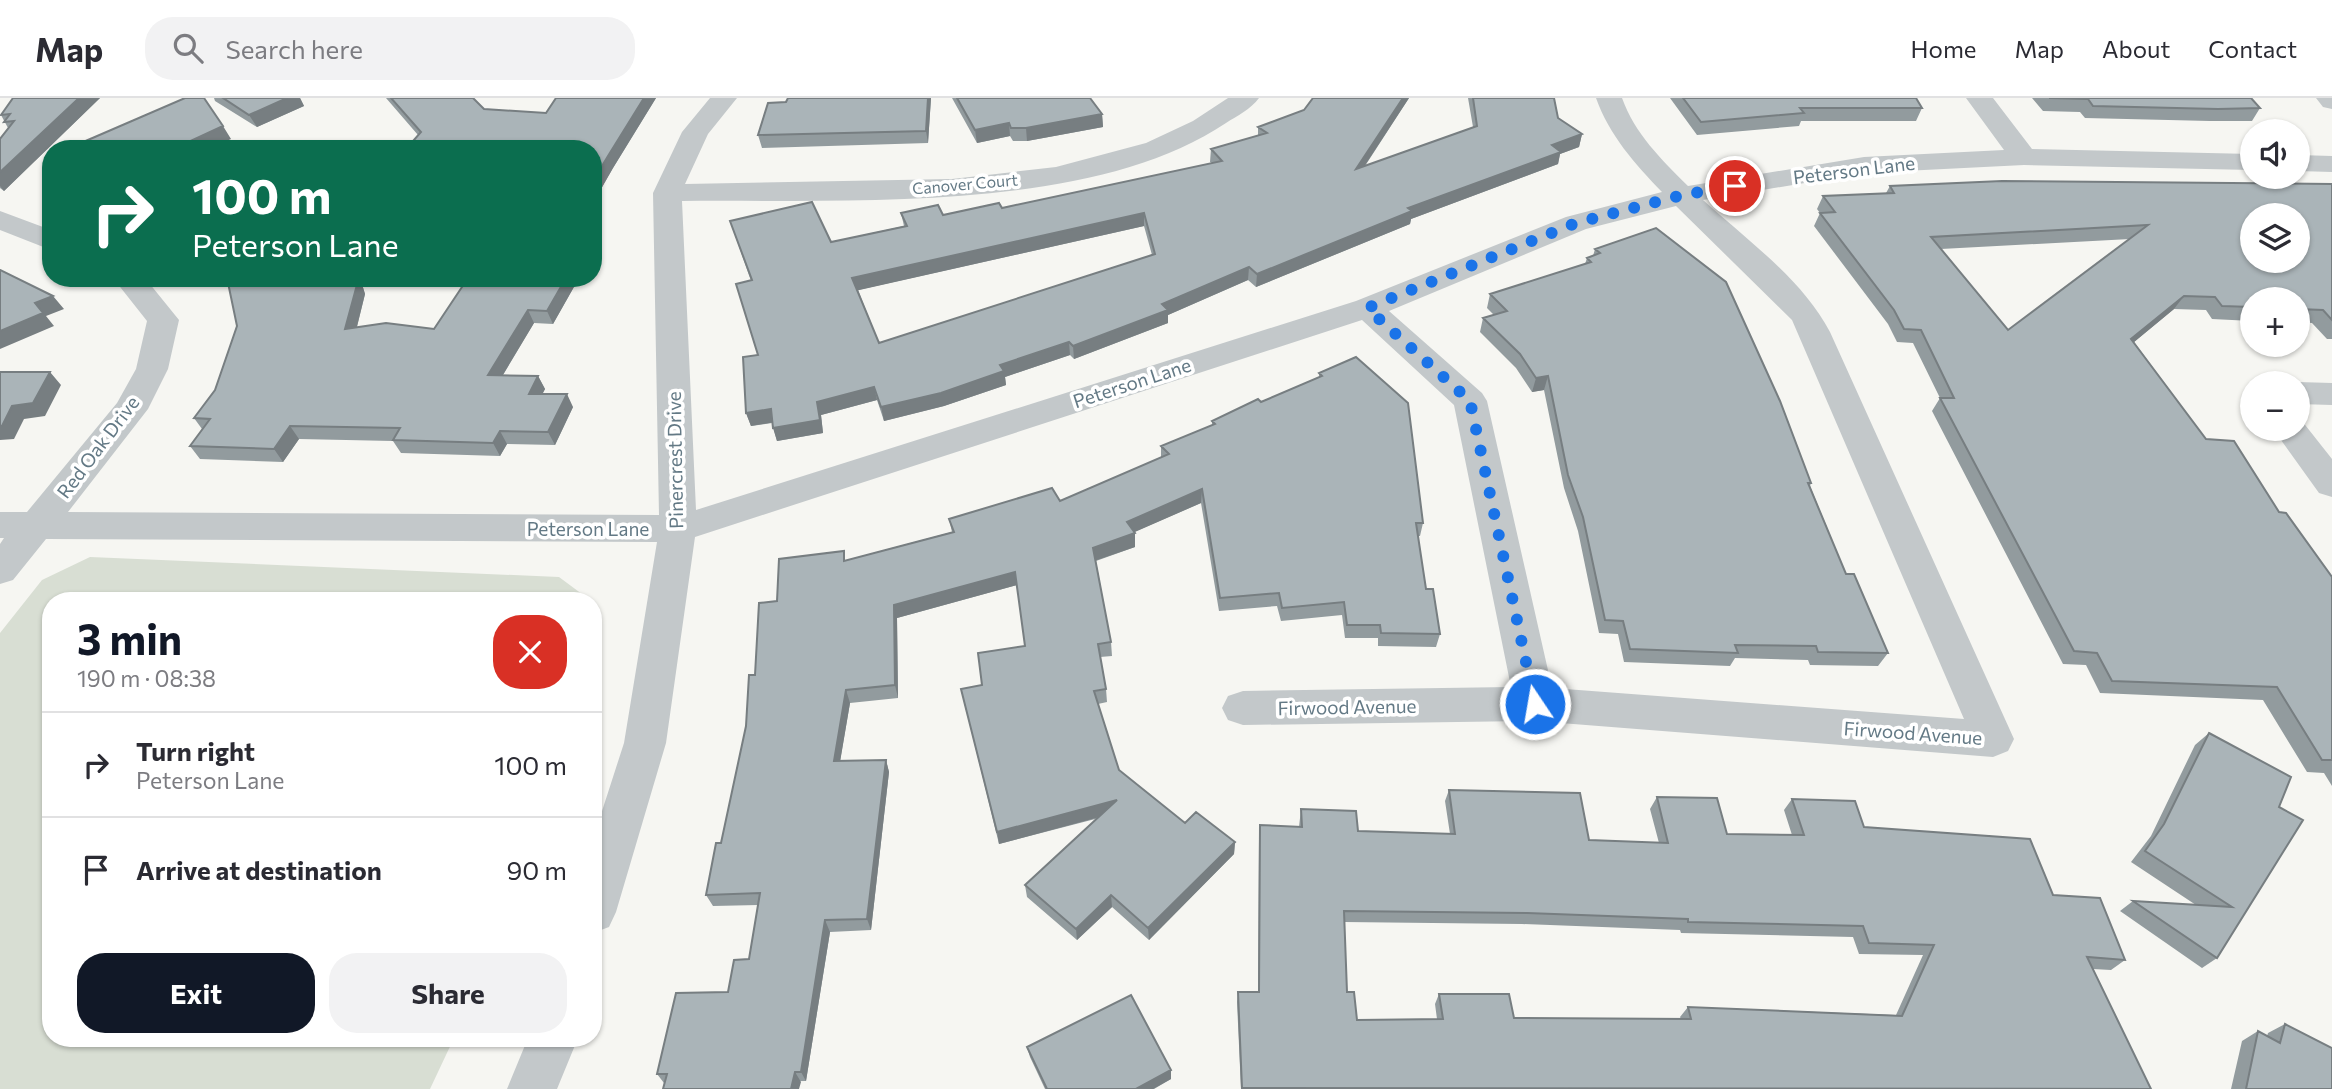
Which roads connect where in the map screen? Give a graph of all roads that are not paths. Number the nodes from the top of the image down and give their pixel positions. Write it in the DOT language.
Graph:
graph roads {
  1 [pos="724,98"];
  2 [pos="1245,98"];
  3 [pos="1609,98"];
  4 [pos="1979,98"];
  5 [pos="2024,157"];
  6 [pos="2240,162"];
  7 [pos="2310,163"];
  8 [pos="2332,164"];
  9 [pos="667,193"];
  10 [pos="1683,195"];
  11 [pos="0,220"];
  12 [pos="42,237"];
  13 [pos="136,287"];
  14 [pos="1367,308"];
  15 [pos="2310,393"];
  16 [pos="2332,394"];
  17 [pos="2300,441"];
  18 [pos="2332,484"];
  19 [pos="0,525"];
  20 [pos="36,526"];
  21 [pos="678,529"];
  22 [pos="0,570"];
  23 [pos="1535,704"];
  24 [pos="1242,708"];
  25 [pos="602,883"];
  26 [pos="549,1047"];
  27 [pos="531,1089"];
  1 -- 9 [label="street, Pinercrest Drive"];
  2 -- 9 [label="street, Canover Court"];
  3 -- 10 [label="street, Firwood Avenue"];
  4 -- 5 [label="street"];
  5 -- 6 [label="street, Peterson Lane"];
  5 -- 10 [label="street, Peterson Lane"];
  7 -- 8 [label="street"];
  9 -- 21 [label="street, Pinercrest Drive"];
  10 -- 14 [label="street, Peterson Lane"];
  10 -- 23 [label="street, Firwood Avenue"];
  11 -- 12 [label="street"];
  13 -- 20 [label="street, Red Oak Drive"];
  14 -- 21 [label="street, Peterson Lane"];
  14 -- 23 [label="street"];
  15 -- 16 [label="street"];
  17 -- 18 [label="street"];
  19 -- 20 [label="street, Peterson Lane"];
  20 -- 21 [label="street, Peterson Lane"];
  20 -- 22 [label="street, Red Oak Drive"];
  21 -- 25 [label="street, Pinercrest Drive"];
  23 -- 24 [label="street, Firwood Avenue"];
  26 -- 27 [label="street"];
}
